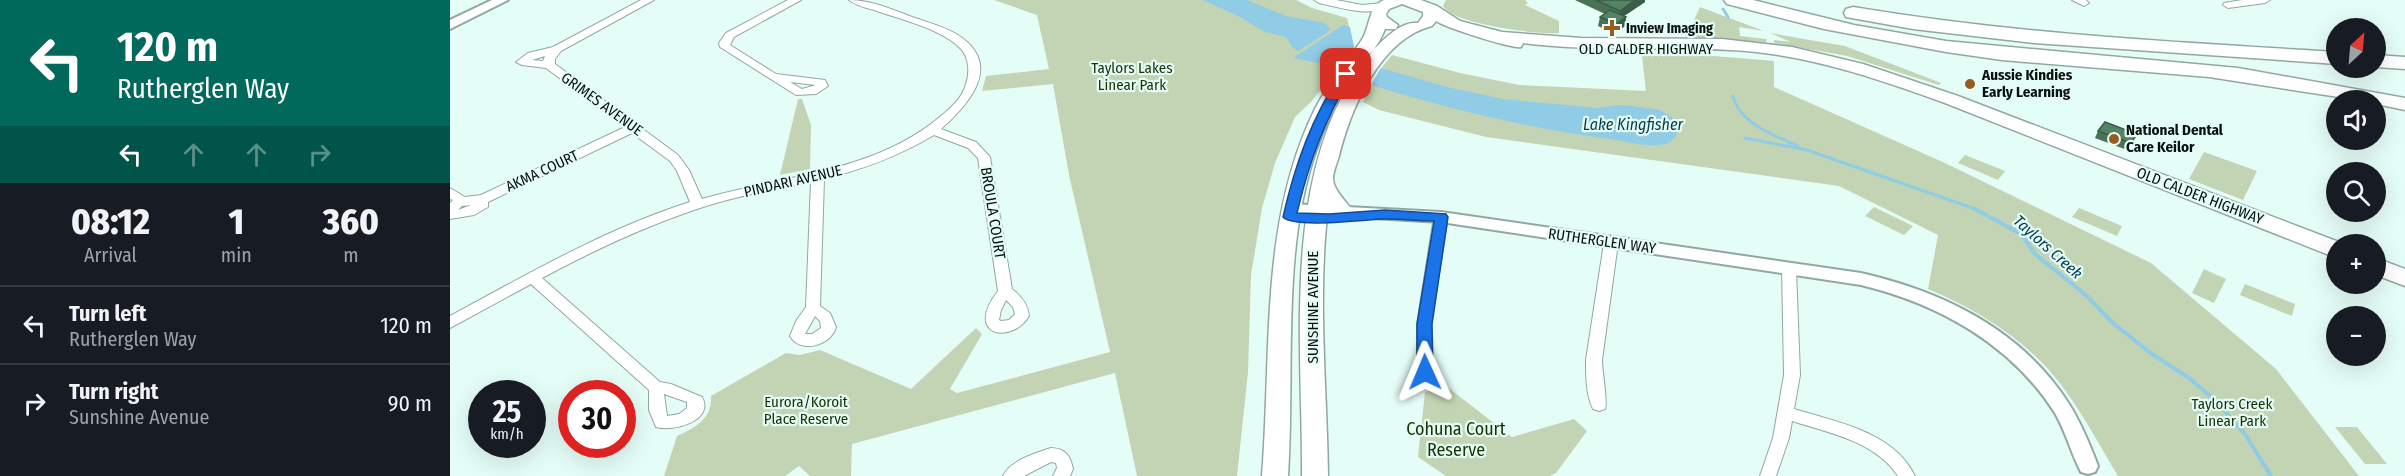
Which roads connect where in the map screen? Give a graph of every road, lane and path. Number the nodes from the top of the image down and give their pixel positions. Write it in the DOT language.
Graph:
graph roads {
  1 [pos="502,0"];
  2 [pos="649,0"];
  3 [pos="796,0"];
  4 [pos="854,0"];
  5 [pos="1319,0"];
  6 [pos="1406,0"];
  7 [pos="1733,0"];
  8 [pos="1789,0"];
  9 [pos="2265,0"];
  10 [pos="2226,6"];
  11 [pos="1433,7"];
  12 [pos="1388,8"];
  13 [pos="450,25"];
  14 [pos="1454,25"];
  15 [pos="1417,27"];
  16 [pos="557,50"];
  17 [pos="2326,57"];
  18 [pos="1367,58"];
  19 [pos="2386,62"];
  20 [pos="2405,63"];
  21 [pos="549,65"];
  22 [pos="776,77"];
  23 [pos="1353,78"];
  24 [pos="2405,104"];
  25 [pos="635,127"];
  26 [pos="933,130"];
  27 [pos="818,176"];
  28 [pos="1323,179"];
  29 [pos="455,196"];
  30 [pos="694,206"];
  31 [pos="1342,210"];
  32 [pos="1291,213"];
  33 [pos="1317,214"];
  34 [pos="1385,215"];
  35 [pos="1441,217"];
  36 [pos="1611,243"];
  37 [pos="2326,246"];
  38 [pos="1789,269"];
  39 [pos="2386,269"];
  40 [pos="2405,277"];
  41 [pos="533,278"];
  42 [pos="1005,292"];
  43 [pos="813,309"];
  44 [pos="450,323"];
  45 [pos="1425,372"];
  46 [pos="657,388"];
  47 [pos="1599,405"];
  48 [pos="1786,413"];
  49 [pos="2091,471"];
  50 [pos="1011,476"];
  51 [pos="1061,476"];
  52 [pos="1275,476"];
  53 [pos="1315,476"];
  54 [pos="1768,476"];
  55 [pos="1908,476"];
  1 -- 13 [label="street"];
  2 -- 16 [label="street, GRIMES AVENUE"];
  3 -- 22 [label="street"];
  4 -- 26 [label="street, PINDARI AVENUE"];
  5 -- 12 [label="street"];
  6 -- 11 [label="main road, OLD CALDER HIGHWAY"];
  7 -- 24 [label="highway"];
  8 -- 17 [label="highway"];
  9 -- 10 [label="street"];
  11 -- 14 [label="main road, OLD CALDER HIGHWAY"];
  11 -- 15 [label="main road, SUNSHINE AVENUE"];
  12 -- 15 [label="main road, OLD CALDER HIGHWAY"];
  12 -- 18 [label="main road, SUNSHINE AVENUE"];
  14 -- 15 [label="main road, OLD CALDER HIGHWAY"];
  14 -- 37 [label="main road, OLD CALDER HIGHWAY"];
  15 -- 18 [label="main road, SUNSHINE AVENUE"];
  16 -- 21 [label="street, GRIMES AVENUE"];
  16 -- 21 [label="street"];
  18 -- 23 [label="main road, SUNSHINE AVENUE"];
  19 -- 20 [label="highway"];
  21 -- 25 [label="street, GRIMES AVENUE"];
  23 -- 28 [label="main road, SUNSHINE AVENUE"];
  23 -- 32 [label="main road, SUNSHINE AVENUE"];
  25 -- 29 [label="street, AKMA COURT"];
  25 -- 30 [label="street, GRIMES AVENUE"];
  26 -- 27 [label="street, PINDARI AVENUE"];
  26 -- 42 [label="street, BROULA COURT"];
  27 -- 30 [label="street, PINDARI AVENUE"];
  27 -- 43 [label="street"];
  28 -- 31 [label="main road"];
  28 -- 33 [label="main road, SUNSHINE AVENUE"];
  30 -- 41 [label="street, PINDARI AVENUE"];
  31 -- 33 [label="street, RUTHERGLEN WAY"];
  31 -- 34 [label="street, RUTHERGLEN WAY"];
  32 -- 33 [label="street, RUTHERGLEN WAY"];
  32 -- 52 [label="main road, SUNSHINE AVENUE"];
  33 -- 34 [label="street, RUTHERGLEN WAY"];
  33 -- 53 [label="main road, SUNSHINE AVENUE"];
  34 -- 35 [label="street, RUTHERGLEN WAY"];
  35 -- 36 [label="street, RUTHERGLEN WAY"];
  35 -- 45 [label="street"];
  36 -- 38 [label="street, RUTHERGLEN WAY"];
  36 -- 47 [label="street"];
  38 -- 48 [label="street"];
  38 -- 49 [label="street, RUTHERGLEN WAY"];
  39 -- 40 [label="main road"];
  41 -- 44 [label="street, PINDARI AVENUE"];
  41 -- 46 [label="street"];
  48 -- 54 [label="street"];
  48 -- 55 [label="street"];
  50 -- 51 [label="street"];
}
